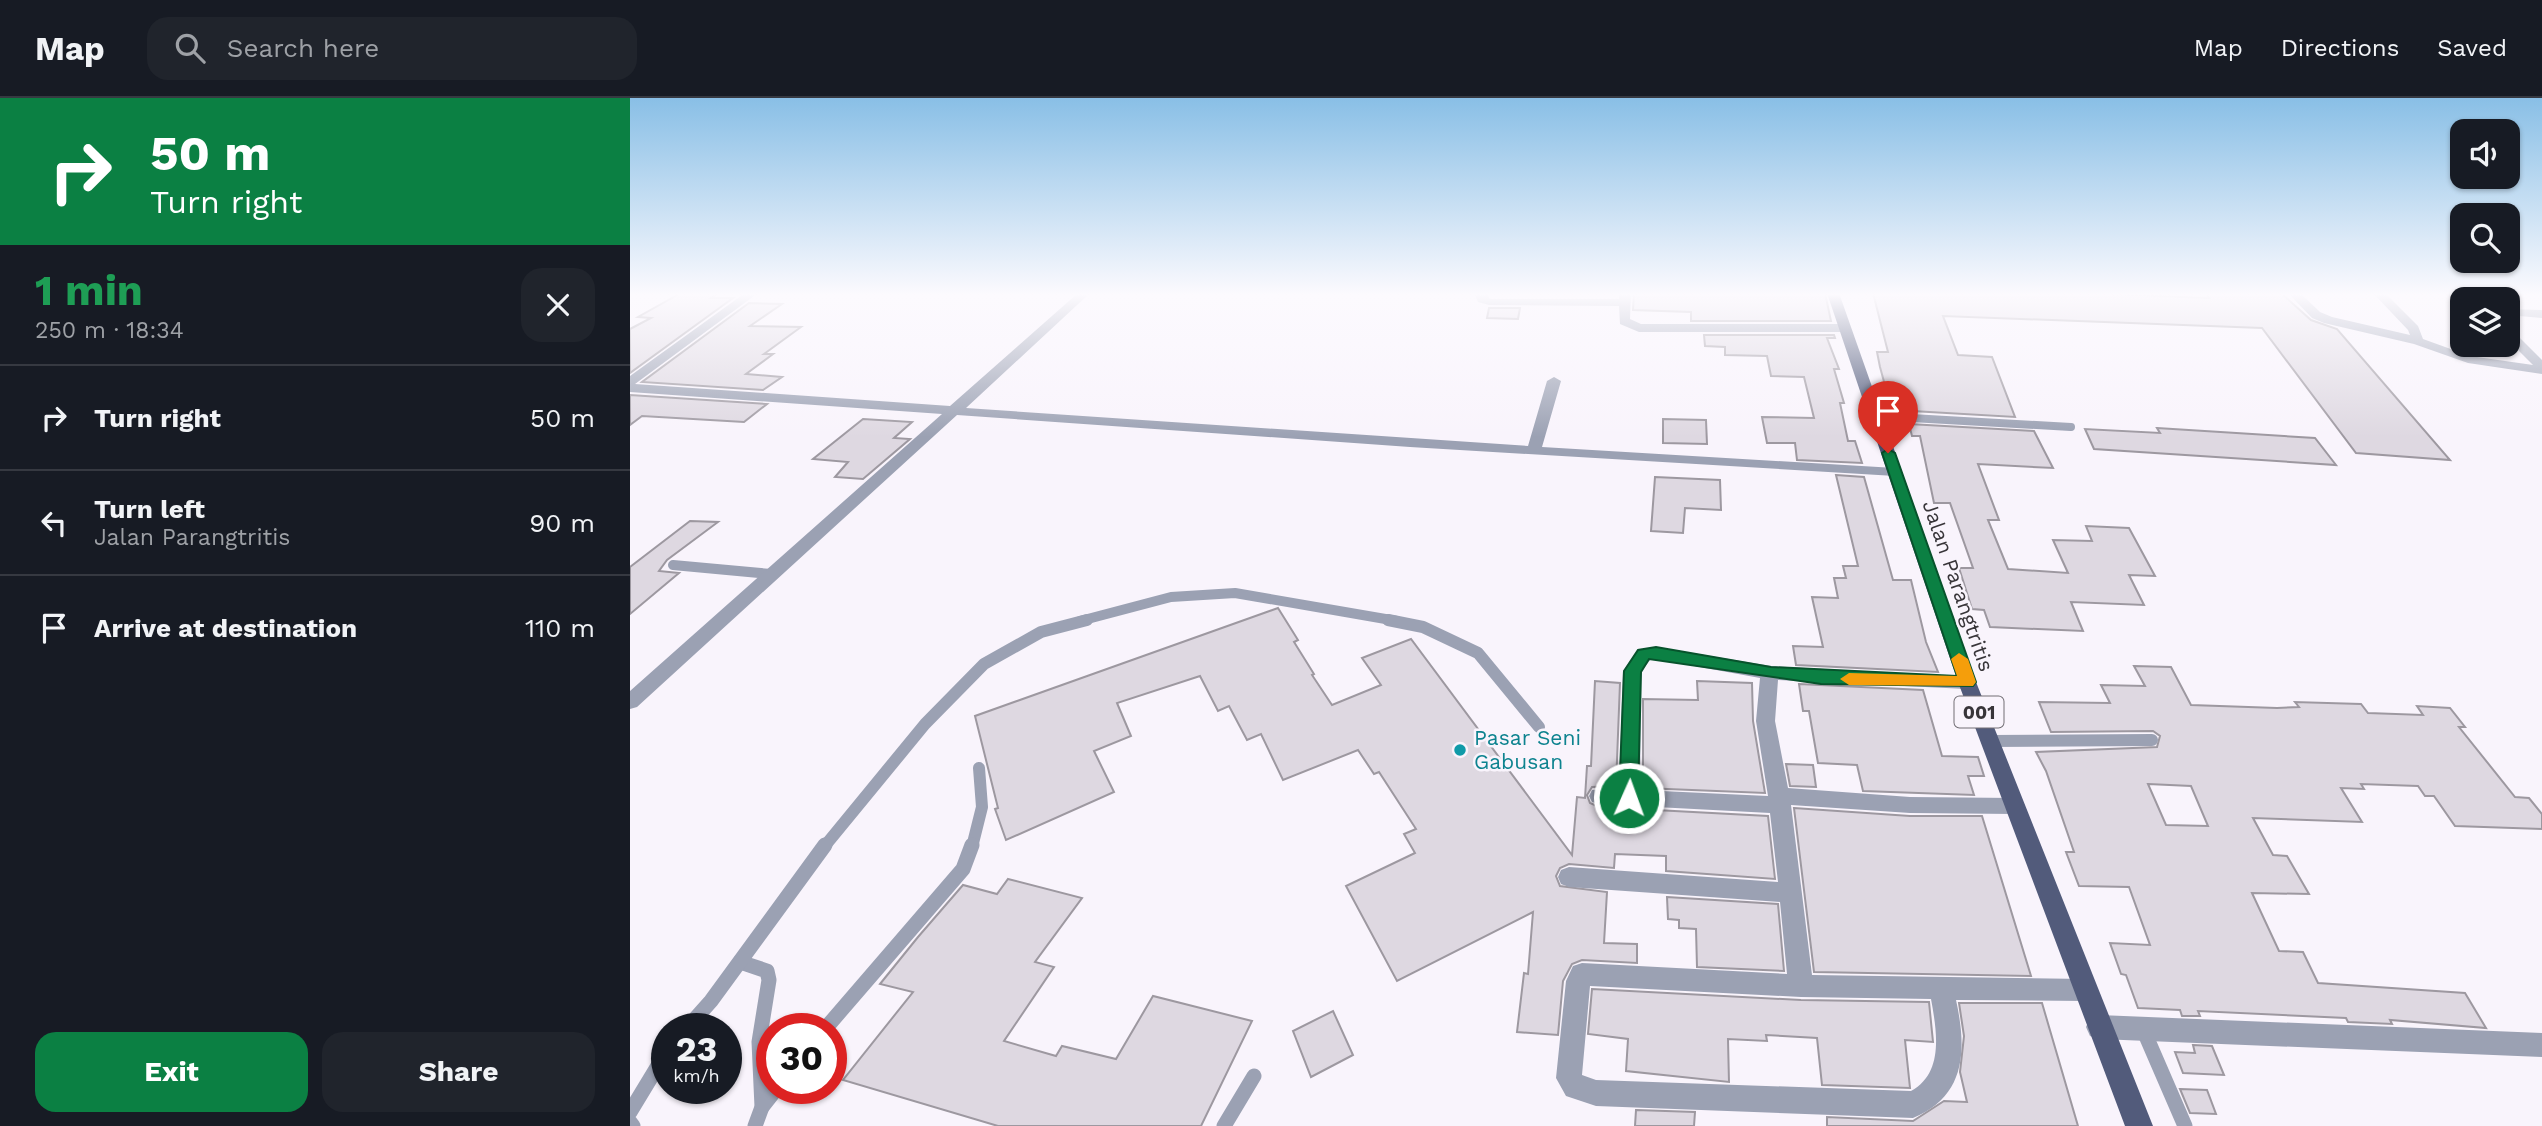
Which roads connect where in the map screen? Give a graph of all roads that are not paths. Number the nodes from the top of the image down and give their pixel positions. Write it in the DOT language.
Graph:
graph roads {
  1 [pos="691,341"];
  2 [pos="1030,341"];
  3 [pos="1850,341"];
  4 [pos="2418,341"];
  5 [pos="2520,345"];
  6 [pos="2542,368"];
  7 [pos="1554,381"];
  8 [pos="631,387"];
  9 [pos="954,409"];
  10 [pos="1876,416"];
  11 [pos="2071,427"];
  12 [pos="1534,451"];
  13 [pos="1895,472"];
  14 [pos="673,565"];
  15 [pos="771,574"];
  16 [pos="1771,673"];
  17 [pos="1967,682"];
  18 [pos="630,702"];
  19 [pos="1539,727"];
  20 [pos="2152,740"];
  21 [pos="1990,741"];
  22 [pos="979,768"];
  23 [pos="1599,796"];
  24 [pos="1629,798"];
  25 [pos="1779,801"];
  26 [pos="2014,806"];
  27 [pos="1569,877"];
  28 [pos="1790,893"];
  29 [pos="740,962"];
  30 [pos="1801,986"];
  31 [pos="1941,988"];
  32 [pos="2085,990"];
  33 [pos="699,1013"];
  34 [pos="839,1013"];
  35 [pos="2099,1027"];
  36 [pos="2143,1029"];
  37 [pos="2542,1045"];
  38 [pos="1254,1076"];
  39 [pos="651,1077"];
  40 [pos="764,1104"];
  41 [pos="762,1107"];
  42 [pos="630,1112"];
  43 [pos="755,1126"];
  44 [pos="1224,1126"];
  45 [pos="2139,1126"];
  46 [pos="2185,1126"];
  1 -- 8 [label="street"];
  2 -- 9 [label="street"];
  3 -- 10 [label="main road, Jalan Parangtritis / 001"];
  4 -- 6 [label="street"];
  5 -- 6 [label="street"];
  7 -- 12 [label="street"];
  8 -- 9 [label="street"];
  9 -- 12 [label="street"];
  9 -- 15 [label="street"];
  10 -- 11 [label="lane"];
  10 -- 13 [label="main road, Jalan Parangtritis / 001"];
  12 -- 13 [label="street"];
  13 -- 17 [label="main road, Jalan Parangtritis / 001"];
  14 -- 15 [label="lane"];
  15 -- 18 [label="street"];
  16 -- 17 [label="street"];
  16 -- 24 [label="street"];
  16 -- 25 [label="street"];
  17 -- 21 [label="main road, Jalan Parangtritis / 001"];
  19 -- 29 [label="lane"];
  20 -- 21 [label="lane"];
  21 -- 26 [label="main road, Jalan Parangtritis / 001"];
  22 -- 34 [label="lane"];
  23 -- 24 [label="street"];
  24 -- 25 [label="street"];
  25 -- 26 [label="street"];
  25 -- 28 [label="street"];
  26 -- 32 [label="main road, Jalan Parangtritis / 001"];
  27 -- 28 [label="street"];
  28 -- 30 [label="street"];
  29 -- 33 [label="lane"];
  29 -- 41 [label="lane"];
  30 -- 31 [label="street"];
  30 -- 31 [label="street"];
  31 -- 32 [label="street"];
  32 -- 35 [label="main road, Jalan Parangtritis / 001"];
  35 -- 36 [label="street"];
  35 -- 45 [label="main road, Jalan Parangtritis / 001"];
  36 -- 37 [label="street"];
  36 -- 46 [label="lane"];
  38 -- 44 [label="lane"];
  39 -- 42 [label="lane"];
  40 -- 41 [label="lane"];
  41 -- 43 [label="lane"];
}
